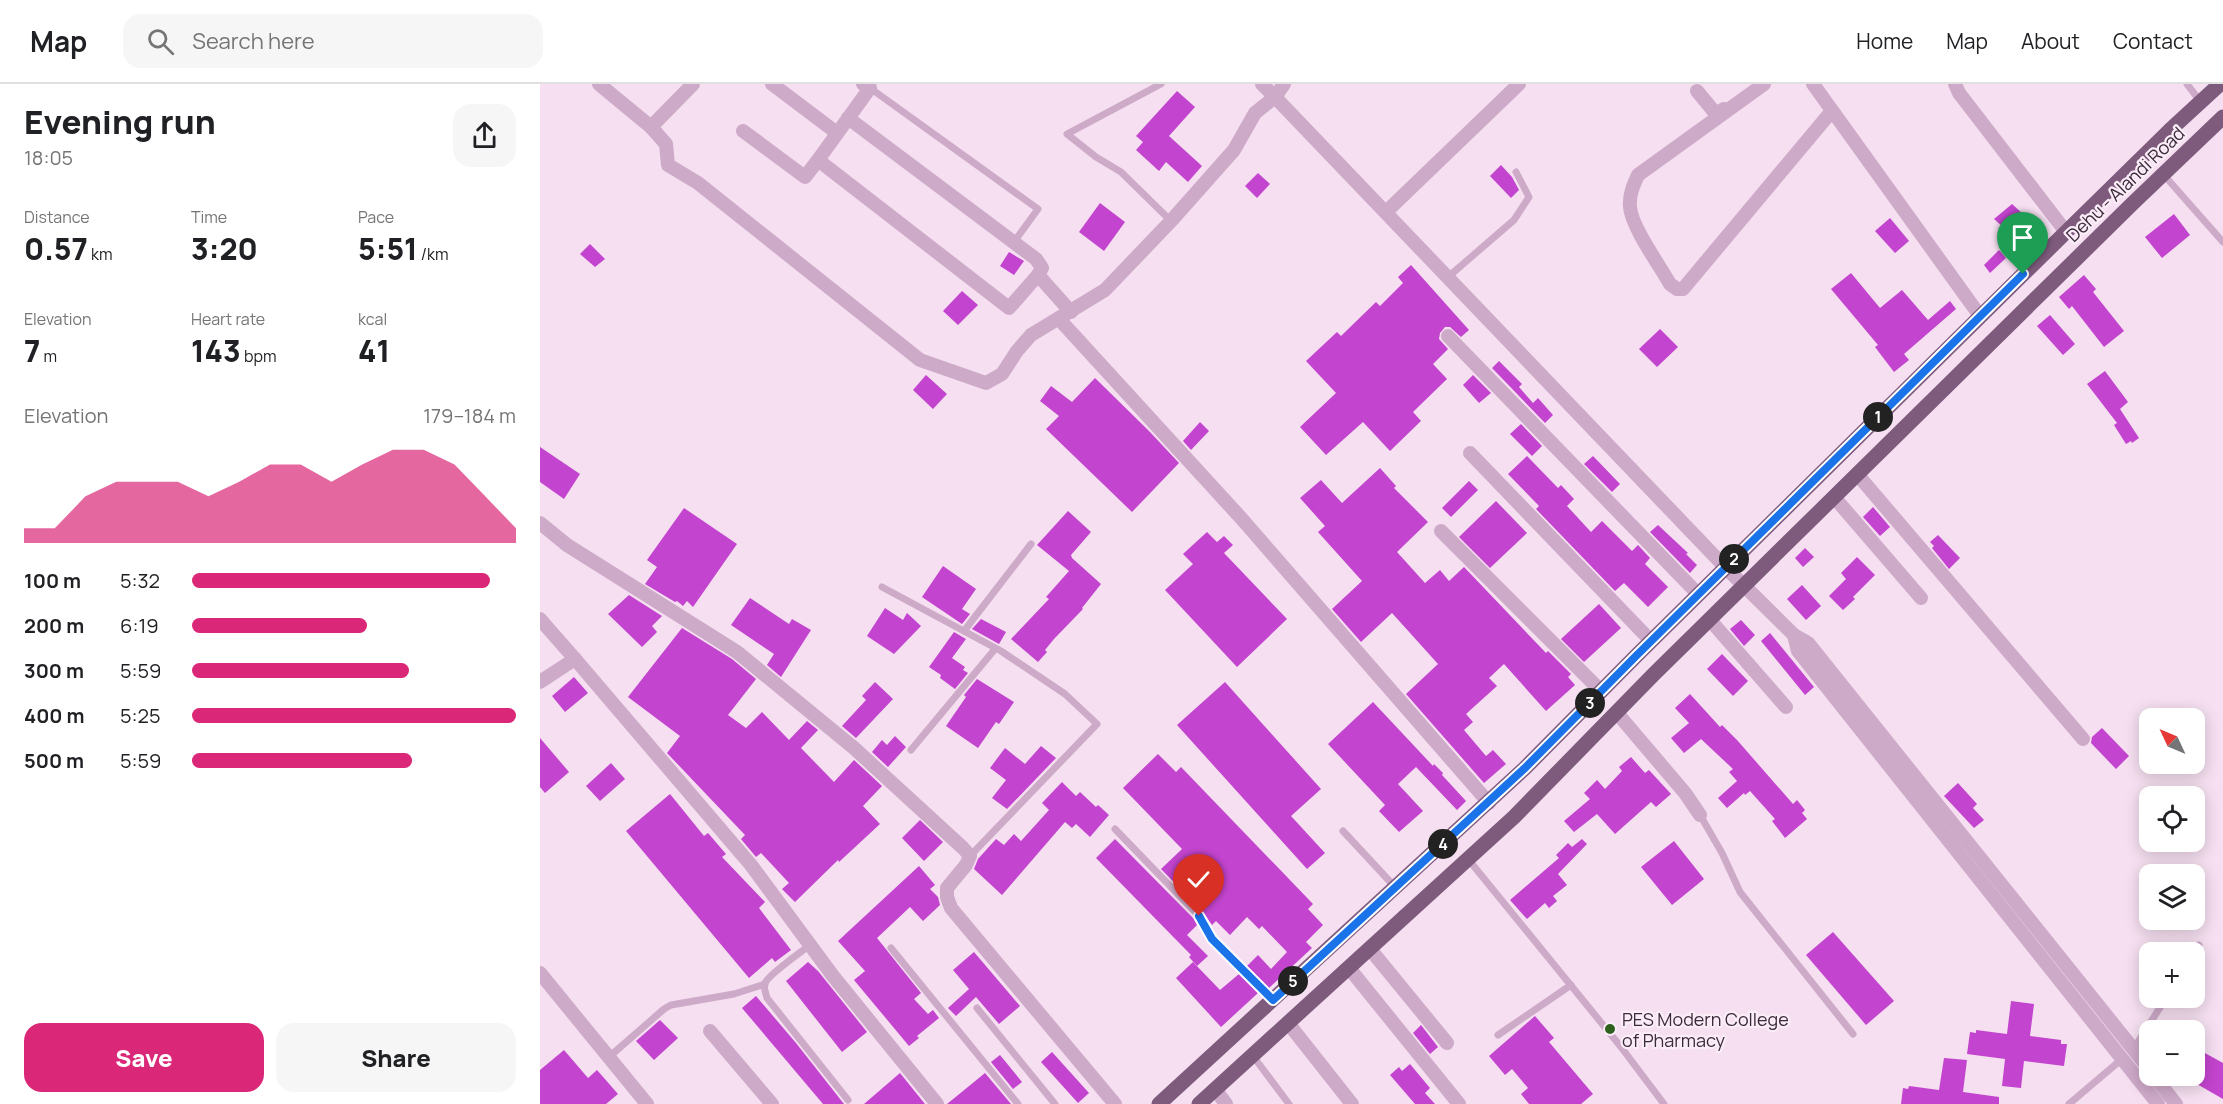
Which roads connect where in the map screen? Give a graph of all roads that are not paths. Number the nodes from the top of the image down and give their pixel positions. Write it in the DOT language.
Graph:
graph roads {
  1 [pos="599,84"];
  2 [pos="693,84"];
  3 [pos="772,84"];
  4 [pos="1161,84"];
  5 [pos="1262,84"];
  6 [pos="1284,84"];
  7 [pos="1518,84"];
  8 [pos="1757,84"];
  9 [pos="1764,84"];
  10 [pos="1813,84"];
  11 [pos="1955,84"];
  12 [pos="2187,84"];
  13 [pos="2220,84"];
  14 [pos="867,86"];
  15 [pos="1697,91"];
  16 [pos="1275,97"];
  17 [pos="2201,102"];
  18 [pos="1831,112"];
  19 [pos="2223,117"];
  20 [pos="848,118"];
  21 [pos="651,127"];
  22 [pos="743,131"];
  23 [pos="837,133"];
  24 [pos="818,160"];
  25 [pos="1516,172"];
  26 [pos="2163,174"];
  27 [pos="1386,212"];
  28 [pos="1171,221"];
  29 [pos="2066,232"];
  30 [pos="1014,242"];
  31 [pos="2223,242"];
  32 [pos="1038,275"];
  33 [pos="1448,277"];
  34 [pos="1065,315"];
  35 [pos="1980,316"];
  36 [pos="1448,336"];
  37 [pos="1470,453"];
  38 [pos="1857,474"];
  39 [pos="1834,497"];
  40 [pos="540,525"];
  41 [pos="1441,531"];
  42 [pos="1031,544"];
  43 [pos="1725,567"];
  44 [pos="1744,586"];
  45 [pos="882,587"];
  46 [pos="1698,594"];
  47 [pos="1921,598"];
  48 [pos="540,619"];
  49 [pos="1710,620"];
  50 [pos="963,631"];
  51 [pos="1651,641"];
  52 [pos="995,648"];
  53 [pos="575,659"];
  54 [pos="540,682"];
  55 [pos="1601,691"];
  56 [pos="1786,707"];
  57 [pos="1855,711"];
  58 [pos="1617,713"];
  59 [pos="2083,739"];
  60 [pos="911,750"];
  61 [pos="1489,803"];
  62 [pos="1700,815"];
  63 [pos="1115,829"];
  64 [pos="1343,831"];
  65 [pos="970,856"];
  66 [pos="1468,859"];
  67 [pos="1395,887"];
  68 [pos="810,945"];
  69 [pos="891,948"];
  70 [pos="1370,949"];
  71 [pos="1349,968"];
  72 [pos="540,973"];
  73 [pos="765,984"];
  74 [pos="1571,985"];
  75 [pos="1273,1000"];
  76 [pos="976,1008"];
  77 [pos="2160,1008"];
  78 [pos="1288,1023"];
  79 [pos="710,1031"];
  80 [pos="1853,1034"];
  81 [pos="1498,1035"];
  82 [pos="1447,1043"];
  83 [pos="2134,1050"];
  84 [pos="1253,1056"];
  85 [pos="2139,1056"];
  86 [pos="609,1057"];
  87 [pos="2123,1059"];
  88 [pos="2162,1086"];
  89 [pos="1215,1089"];
  90 [pos="848,1100"];
  91 [pos="647,1104"];
  92 [pos="772,1104"];
  93 [pos="938,1104"];
  94 [pos="1018,1104"];
  95 [pos="1055,1104"];
  96 [pos="1114,1104"];
  97 [pos="1159,1104"];
  98 [pos="1199,1104"];
  99 [pos="1226,1104"];
  100 [pos="1289,1104"];
  101 [pos="1352,1104"];
  102 [pos="1460,1104"];
  103 [pos="1664,1104"];
  104 [pos="2069,1104"];
  105 [pos="2158,1104"];
  106 [pos="2176,1104"];
  1 -- 21 [label="street"];
  2 -- 21 [label="street"];
  3 -- 23 [label="street"];
  4 -- 28 [label="lane"];
  5 -- 16 [label="street"];
  6 -- 16 [label="street"];
  7 -- 27 [label="street"];
  8 -- 15 [label="street"];
  9 -- 18 [label="street"];
  10 -- 18 [label="street"];
  11 -- 29 [label="street"];
  12 -- 17 [label="lane"];
  13 -- 17 [label="main road, Dehu - Alandi Road"];
  14 -- 20 [label="street"];
  14 -- 30 [label="lane"];
  16 -- 27 [label="street"];
  16 -- 28 [label="street"];
  17 -- 29 [label="main road, Dehu - Alandi Road"];
  18 -- 35 [label="street"];
  19 -- 26 [label="main road, Dehu - Alandi Road"];
  20 -- 23 [label="street"];
  20 -- 30 [label="street"];
  21 -- 34 [label="street"];
  22 -- 24 [label="street"];
  23 -- 24 [label="street"];
  24 -- 32 [label="street"];
  25 -- 33 [label="lane"];
  26 -- 31 [label="lane"];
  26 -- 38 [label="main road, Dehu - Alandi Road"];
  27 -- 33 [label="street"];
  28 -- 34 [label="street"];
  29 -- 35 [label="main road, Dehu - Alandi Road"];
  30 -- 32 [label="street"];
  32 -- 34 [label="street"];
  33 -- 43 [label="street"];
  34 -- 61 [label="street"];
  35 -- 43 [label="main road, Dehu - Alandi Road"];
  36 -- 46 [label="street"];
  37 -- 51 [label="street"];
  38 -- 39 [label="main road, Dehu - Alandi Road"];
  38 -- 59 [label="street"];
  39 -- 44 [label="main road, Dehu - Alandi Road"];
  39 -- 47 [label="street"];
  40 -- 65 [label="street"];
  41 -- 55 [label="street"];
  42 -- 50 [label="lane"];
  43 -- 44 [label="street"];
  43 -- 46 [label="main road, Dehu - Alandi Road"];
  44 -- 49 [label="main road, Dehu - Alandi Road"];
  44 -- 57 [label="street"];
  45 -- 50 [label="lane"];
  46 -- 51 [label="main road, Dehu - Alandi Road"];
  48 -- 53 [label="street"];
  49 -- 56 [label="street"];
  49 -- 58 [label="main road, Dehu - Alandi Road"];
  50 -- 52 [label="lane"];
  51 -- 55 [label="main road, Dehu - Alandi Road"];
  52 -- 60 [label="lane"];
  52 -- 65 [label="lane"];
  53 -- 54 [label="street"];
  53 -- 68 [label="street"];
  55 -- 61 [label="main road, Dehu - Alandi Road"];
  57 -- 83 [label="street"];
  57 -- 87 [label="street"];
  58 -- 62 [label="street"];
  58 -- 66 [label="main road, Dehu - Alandi Road"];
  61 -- 67 [label="main road, Dehu - Alandi Road"];
  62 -- 80 [label="lane"];
  63 -- 75 [label="lane"];
  64 -- 67 [label="lane"];
  65 -- 96 [label="street"];
  66 -- 70 [label="main road, Dehu - Alandi Road"];
  66 -- 74 [label="lane"];
  67 -- 75 [label="main road, Dehu - Alandi Road"];
  68 -- 73 [label="lane"];
  68 -- 93 [label="street"];
  69 -- 94 [label="lane"];
  70 -- 71 [label="main road, Dehu - Alandi Road"];
  70 -- 82 [label="street"];
  71 -- 78 [label="main road, Dehu - Alandi Road"];
  71 -- 102 [label="street"];
  72 -- 86 [label="street"];
  73 -- 86 [label="lane"];
  73 -- 90 [label="lane"];
  74 -- 81 [label="lane"];
  74 -- 103 [label="lane"];
  75 -- 97 [label="main road, Dehu - Alandi Road"];
  76 -- 95 [label="lane"];
  77 -- 83 [label="lane"];
  78 -- 84 [label="main road, Dehu - Alandi Road"];
  78 -- 101 [label="street"];
  79 -- 92 [label="street"];
  83 -- 85 [label="street"];
  83 -- 87 [label="lane"];
  84 -- 89 [label="main road, Dehu - Alandi Road"];
  84 -- 100 [label="lane"];
  86 -- 91 [label="street"];
  87 -- 104 [label="lane"];
  87 -- 105 [label="street"];
  88 -- 106 [label="street"];
  89 -- 98 [label="main road, Dehu - Alandi Road"];
  89 -- 99 [label="street"];
}
